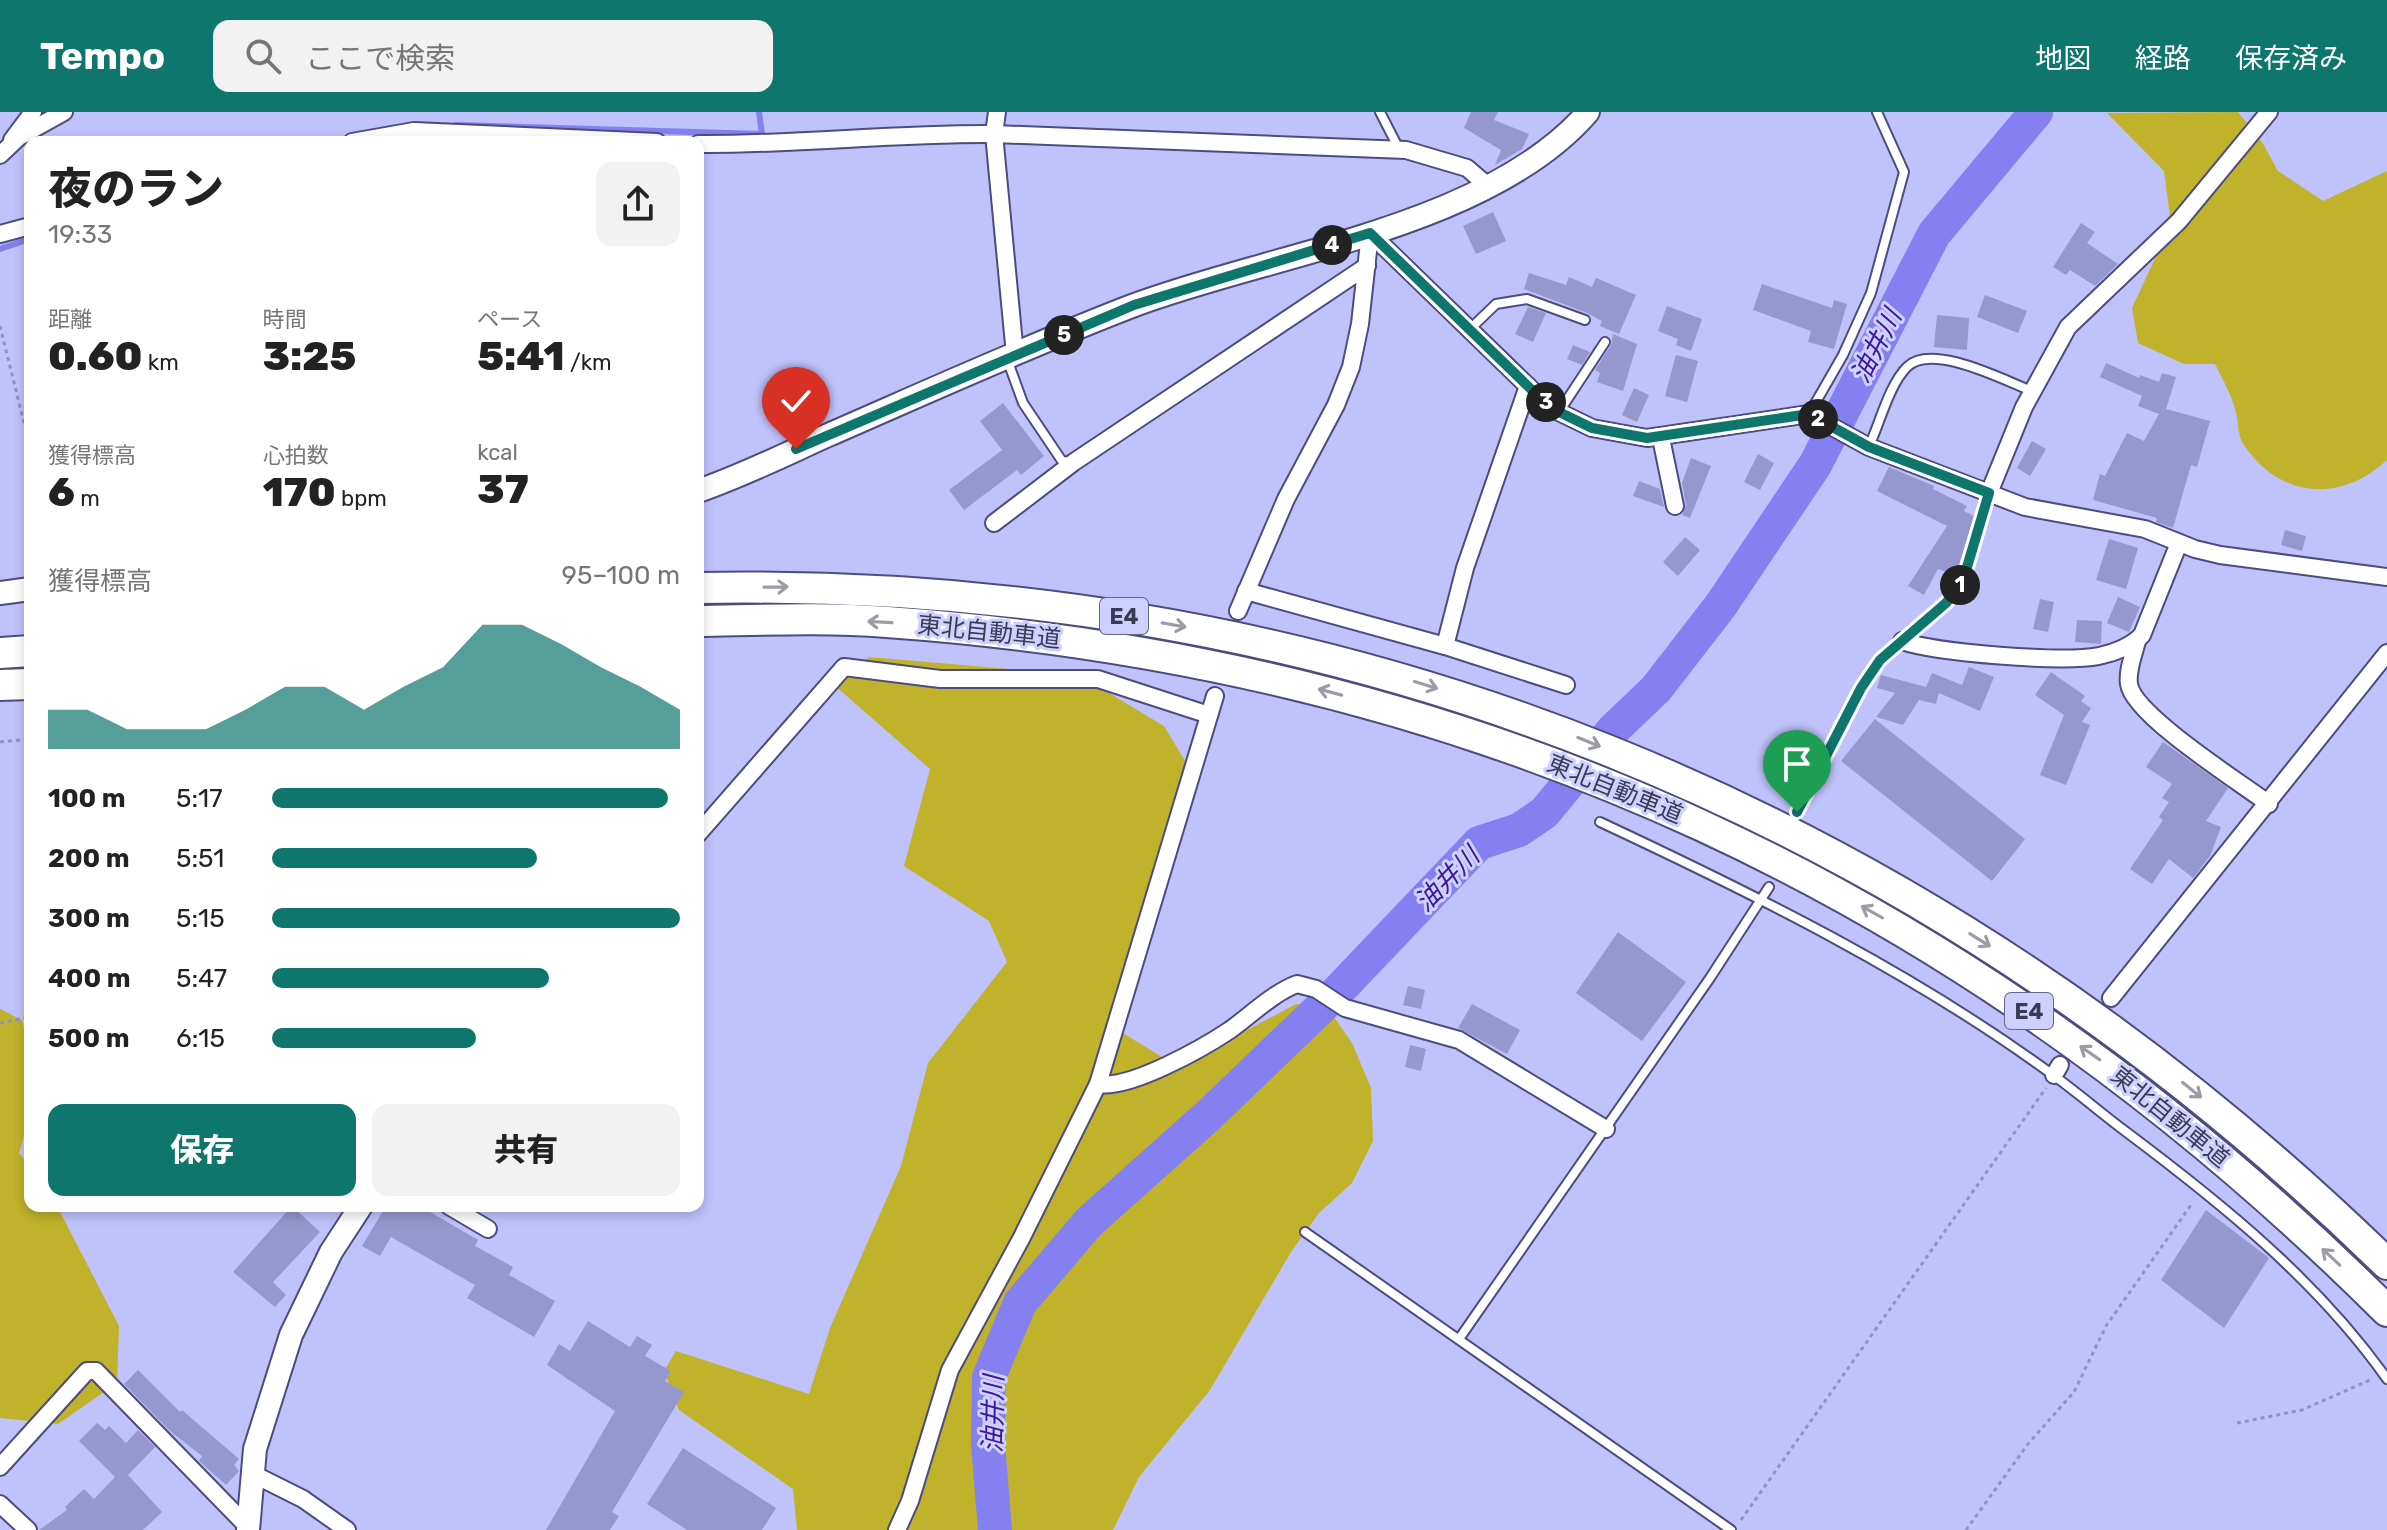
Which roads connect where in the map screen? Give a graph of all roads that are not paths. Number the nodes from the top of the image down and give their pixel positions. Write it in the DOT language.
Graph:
graph roads {
  1 [pos="33,112"];
  2 [pos="64,112"];
  3 [pos="997,112"];
  4 [pos="1380,112"];
  5 [pos="1588,112"];
  6 [pos="1877,112"];
  7 [pos="2269,112"];
  8 [pos="994,134"];
  9 [pos="27,136"];
  10 [pos="386,136"];
  11 [pos="489,136"];
  12 [pos="24,138"];
  13 [pos="704,144"];
  14 [pos="1399,150"];
  15 [pos="3,152"];
  16 [pos="1488,186"];
  17 [pos="24,228"];
  18 [pos="1370,233"];
  19 [pos="0,234"];
  20 [pos="1367,266"];
  21 [pos="1585,320"];
  22 [pos="1468,330"];
  23 [pos="1605,342"];
  24 [pos="1011,357"];
  25 [pos="1528,386"];
  26 [pos="2032,391"];
  27 [pos="1559,412"];
  28 [pos="1809,414"];
  29 [pos="1661,438"];
  30 [pos="1864,444"];
  31 [pos="1074,462"];
  32 [pos="704,488"];
  33 [pos="1989,493"];
  34 [pos="1675,506"];
  35 [pos="994,523"];
  36 [pos="2179,543"];
  37 [pos="2387,577"];
  38 [pos="704,588"];
  39 [pos="24,590"];
  40 [pos="1246,591"];
  41 [pos="0,593"];
  42 [pos="1238,611"];
  43 [pos="704,621"];
  44 [pos="1902,641"];
  45 [pos="2137,641"];
  46 [pos="1445,646"];
  47 [pos="24,651"];
  48 [pos="0,653"];
  49 [pos="2387,653"];
  50 [pos="24,684"];
  51 [pos="0,685"];
  52 [pos="1566,685"];
  53 [pos="1215,696"];
  54 [pos="1209,715"];
  55 [pos="2269,804"];
  56 [pos="1797,812"];
  57 [pos="1600,822"];
  58 [pos="704,827"];
  59 [pos="1769,887"];
  60 [pos="1762,901"];
  61 [pos="2111,998"];
  62 [pos="1098,1084"];
  63 [pos="1606,1129"];
  64 [pos="357,1212"];
  65 [pos="459,1212"];
  66 [pos="488,1229"];
  67 [pos="1305,1232"];
  68 [pos="2387,1264"];
  69 [pos="2387,1311"];
  70 [pos="1459,1339"];
  71 [pos="2385,1377"];
  72 [pos="0,1467"];
  73 [pos="253,1474"];
  74 [pos="0,1504"];
  75 [pos="248,1528"];
  76 [pos="28,1530"];
  77 [pos="347,1530"];
  78 [pos="897,1530"];
  79 [pos="1733,1530"];
  1 -- 15 [label="street"];
  2 -- 9 [label="street"];
  3 -- 8 [label="street"];
  4 -- 14 [label="lane"];
  5 -- 16 [label="street"];
  6 -- 28 [label="lane"];
  7 -- 26 [label="street"];
  8 -- 13 [label="street"];
  8 -- 14 [label="street"];
  8 -- 24 [label="street"];
  10 -- 11 [label="street"];
  12 -- 15 [label="street"];
  14 -- 16 [label="street"];
  16 -- 18 [label="street"];
  17 -- 19 [label="street"];
  18 -- 20 [label="street"];
  18 -- 22 [label="street"];
  18 -- 24 [label="street"];
  20 -- 31 [label="street"];
  20 -- 40 [label="street"];
  21 -- 22 [label="lane"];
  22 -- 25 [label="street"];
  23 -- 27 [label="lane"];
  24 -- 31 [label="lane"];
  24 -- 32 [label="street"];
  25 -- 27 [label="street"];
  25 -- 46 [label="street"];
  26 -- 30 [label="lane"];
  26 -- 33 [label="street"];
  27 -- 29 [label="street"];
  28 -- 29 [label="street"];
  28 -- 30 [label="street"];
  29 -- 34 [label="street"];
  30 -- 33 [label="street"];
  31 -- 35 [label="street"];
  33 -- 36 [label="street"];
  33 -- 44 [label="lane"];
  36 -- 37 [label="street"];
  36 -- 45 [label="street"];
  38 -- 68 [label="highway, 東北自動車道 / E4, one-way"];
  39 -- 41 [label="street"];
  40 -- 42 [label="street"];
  40 -- 46 [label="street"];
  69 -- 43 [label="highway, 東北自動車道 / E4, one-way"];
  44 -- 45 [label="street"];
  44 -- 56 [label="lane"];
  45 -- 55 [label="street"];
  46 -- 52 [label="street"];
  47 -- 48 [label="highway"];
  49 -- 55 [label="street"];
  50 -- 51 [label="highway"];
  53 -- 54 [label="street"];
  54 -- 58 [label="street"];
  54 -- 62 [label="street"];
  55 -- 61 [label="street"];
  57 -- 60 [label="lane"];
  59 -- 60 [label="lane"];
  60 -- 63 [label="lane"];
  60 -- 71 [label="lane"];
  62 -- 63 [label="street"];
  62 -- 78 [label="street"];
  63 -- 70 [label="lane"];
  64 -- 73 [label="street"];
  65 -- 66 [label="street"];
  67 -- 70 [label="lane"];
  70 -- 79 [label="lane"];
  72 -- 75 [label="street"];
  73 -- 75 [label="street"];
  73 -- 77 [label="street"];
  74 -- 76 [label="street"];
}
